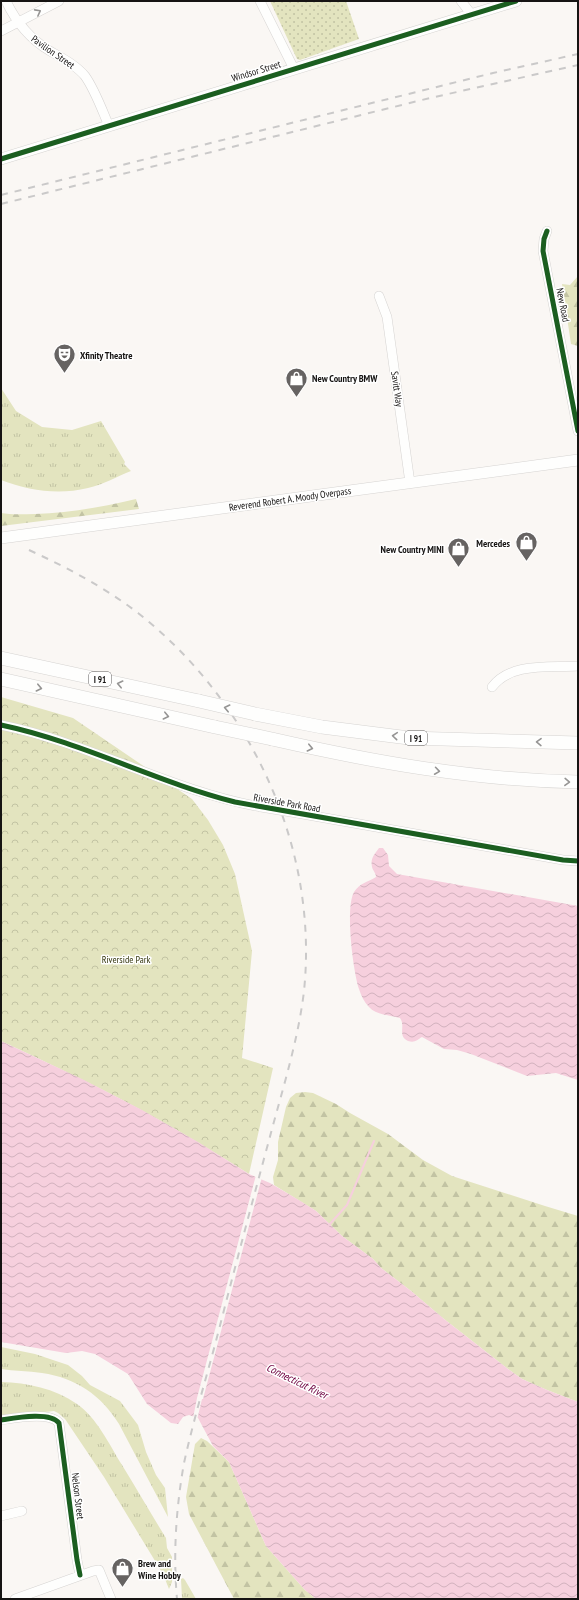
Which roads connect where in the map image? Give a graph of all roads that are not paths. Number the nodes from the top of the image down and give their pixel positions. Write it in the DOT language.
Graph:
graph roads {
  1 [pos="6,1"];
  2 [pos="59,1"];
  3 [pos="260,1"];
  4 [pos="461,1"];
  5 [pos="516,1"];
  6 [pos="472,15"];
  7 [pos="18,22"];
  8 [pos="1,31"];
  9 [pos="294,69"];
  10 [pos="109,126"];
  11 [pos="1,159"];
  12 [pos="547,231"];
  13 [pos="379,296"];
  14 [pos="578,431"];
  15 [pos="578,460"];
  16 [pos="410,483"];
  17 [pos="1,538"];
  18 [pos="1,658"];
  19 [pos="578,666"];
  20 [pos="1,679"];
  21 [pos="492,687"];
  22 [pos="1,725"];
  23 [pos="578,742"];
  24 [pos="578,782"];
  25 [pos="578,861"];
  26 [pos="1,1420"];
  27 [pos="22,1511"];
  28 [pos="1,1516"];
  29 [pos="80,1575"];
  30 [pos="15,1599"];
  31 [pos="111,1599"];
  1 -- 7 [label="street, Pavilion Street"];
  7 -- 2 [label="street, one-way"];
  3 -- 9 [label="street"];
  4 -- 6 [label="street"];
  5 -- 6 [label="main road, Windsor Street"];
  6 -- 9 [label="main road, Windsor Street"];
  7 -- 8 [label="street"];
  7 -- 10 [label="street, Pavilion Street"];
  9 -- 10 [label="main road, Windsor Street"];
  10 -- 11 [label="main road, Windsor Street"];
  12 -- 14 [label="street, New Road"];
  13 -- 16 [label="street, Savitt Way"];
  15 -- 16 [label="main road, Reverend Robert A. Moody Overpass"];
  16 -- 17 [label="main road, Reverend Robert A. Moody Overpass"];
  23 -- 18 [label="highway, I 91, one-way, bridge"];
  19 -- 21 [label="street"];
  20 -- 24 [label="highway, I 91, one-way, bridge"];
  22 -- 25 [label="street, Riverside Park Road, bridge"];
  26 -- 29 [label="street, Nelson Street"];
  27 -- 28 [label="street"];
  29 -- 30 [label="street"];
  29 -- 31 [label="street"];
}
